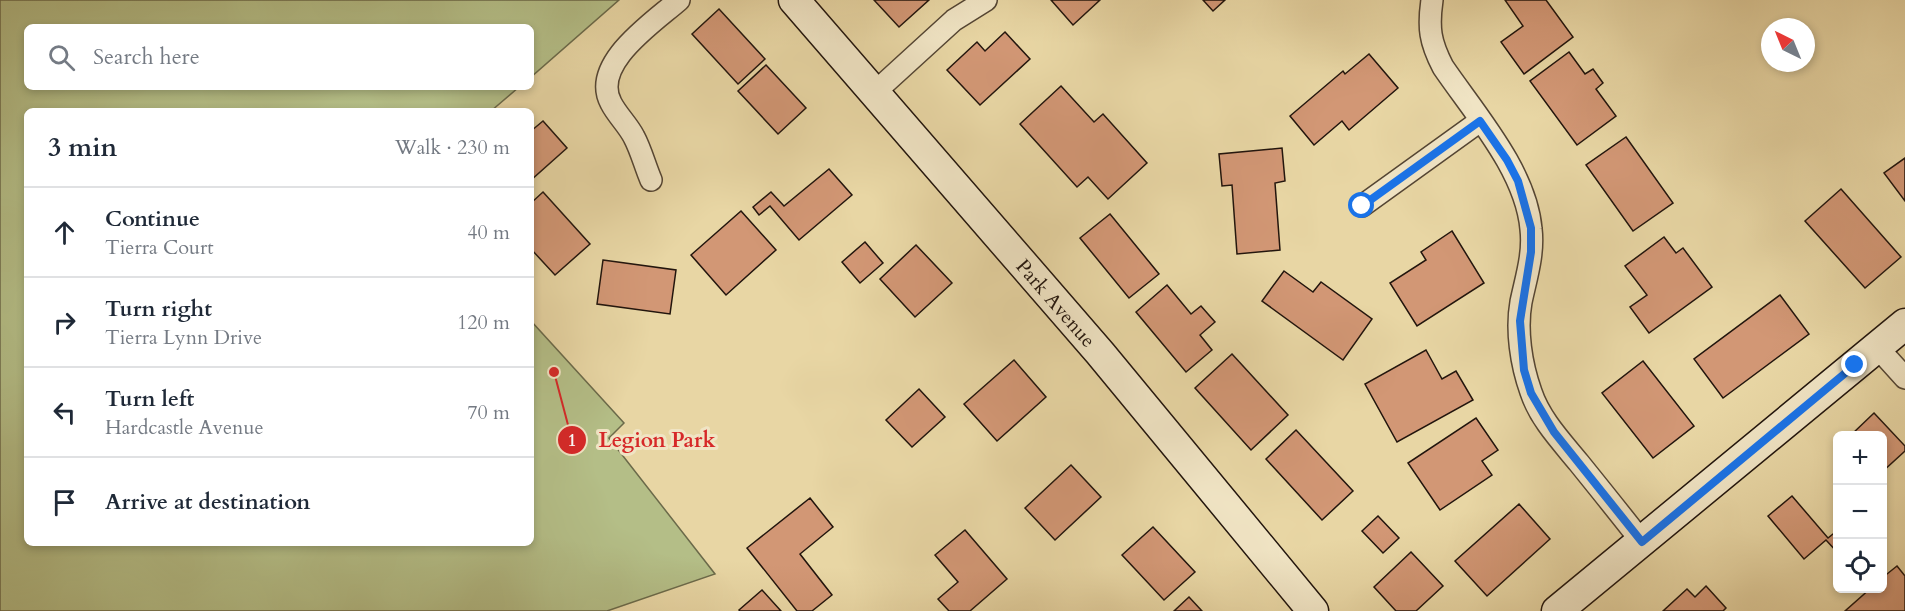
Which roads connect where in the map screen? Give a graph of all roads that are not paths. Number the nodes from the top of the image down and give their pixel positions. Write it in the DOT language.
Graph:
graph roads {
  1 [pos="679,0"];
  2 [pos="794,0"];
  3 [pos="986,0"];
  4 [pos="1432,0"];
  5 [pos="874,93"];
  6 [pos="1480,121"];
  7 [pos="651,180"];
  8 [pos="1362,206"];
  9 [pos="1905,324"];
  10 [pos="1877,347"];
  11 [pos="1905,378"];
  12 [pos="1642,542"];
  13 [pos="1313,611"];
  14 [pos="1557,611"];
  1 -- 7 [label="street"];
  2 -- 5 [label="street, Park Avenue"];
  3 -- 5 [label="street"];
  4 -- 6 [label="street"];
  5 -- 13 [label="street, Park Avenue"];
  6 -- 8 [label="street"];
  6 -- 12 [label="street"];
  9 -- 10 [label="street"];
  10 -- 11 [label="street"];
  10 -- 12 [label="street"];
  12 -- 14 [label="street"];
}
